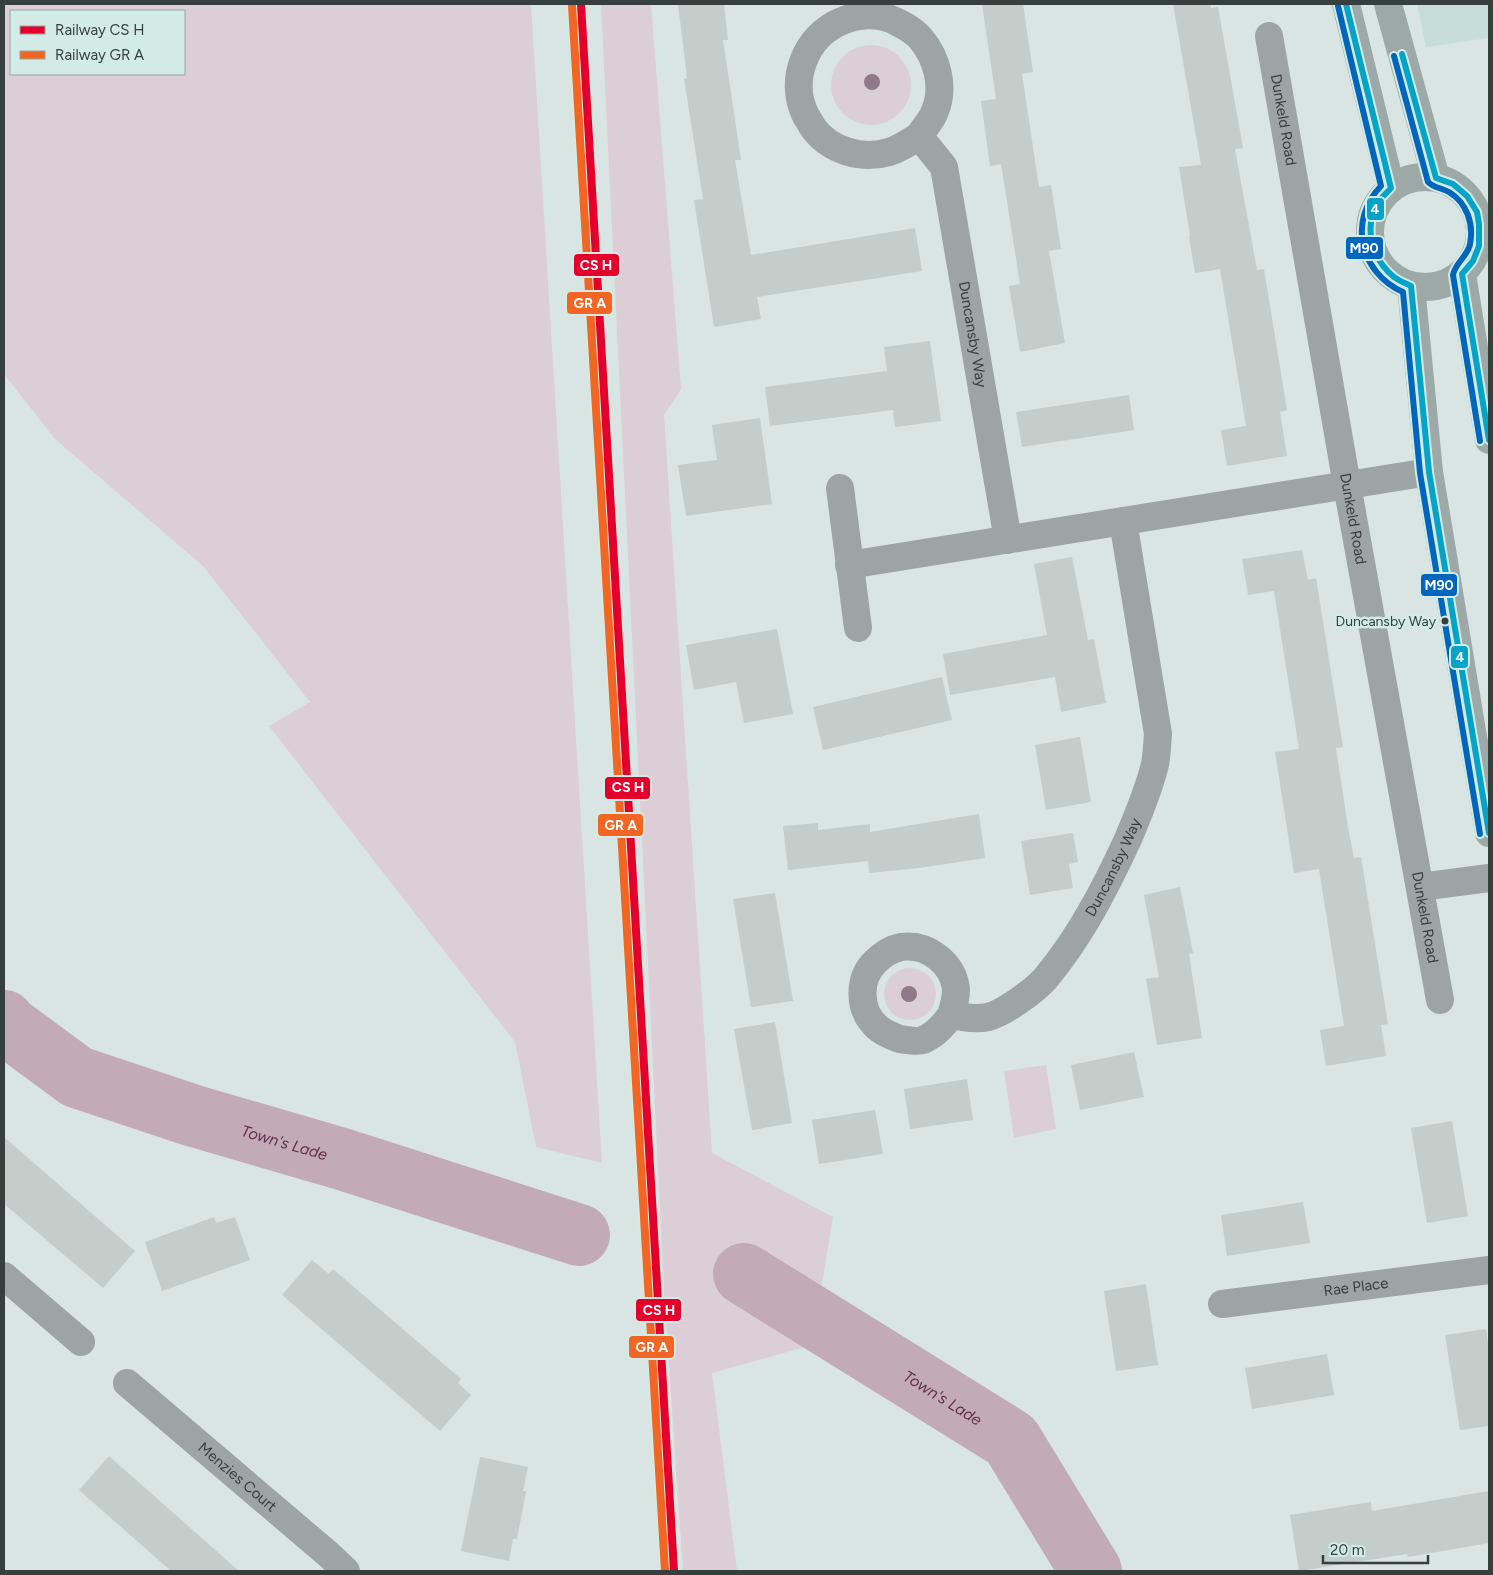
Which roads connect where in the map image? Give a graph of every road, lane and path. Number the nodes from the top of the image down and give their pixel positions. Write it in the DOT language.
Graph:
graph roads {
  1 [pos="1346,4"];
  2 [pos="1388,4"];
  3 [pos="1269,36"];
  4 [pos="919,136"];
  5 [pos="1436,178"];
  6 [pos="1391,188"];
  7 [pos="1484,221"];
  8 [pos="1462,274"];
  9 [pos="1411,286"];
  10 [pos="1489,440"];
  11 [pos="1429,472"];
  12 [pos="1347,485"];
  13 [pos="840,488"];
  14 [pos="1123,521"];
  15 [pos="1008,540"];
  16 [pos="849,565"];
  17 [pos="858,628"];
  18 [pos="1489,833"];
  19 [pos="1489,878"];
  20 [pos="1420,886"];
  21 [pos="1440,1000"];
  22 [pos="951,1015"];
  23 [pos="1489,1270"];
  24 [pos="4,1276"];
  25 [pos="1222,1304"];
  26 [pos="81,1342"];
  27 [pos="127,1383"];
  28 [pos="346,1571"];
  1 -- 6 [label="main road"];
  2 -- 5 [label="main road"];
  3 -- 12 [label="street, Dunkeld Road"];
  4 -- 4 [label="street"];
  4 -- 15 [label="street, Duncansby Way"];
  5 -- 6 [label="main road"];
  5 -- 7 [label="main road"];
  6 -- 9 [label="main road"];
  7 -- 8 [label="main road"];
  8 -- 9 [label="main road"];
  8 -- 10 [label="main road"];
  9 -- 11 [label="main road"];
  11 -- 12 [label="street"];
  11 -- 18 [label="main road"];
  12 -- 14 [label="street"];
  12 -- 20 [label="street, Dunkeld Road"];
  13 -- 16 [label="street"];
  14 -- 15 [label="street"];
  14 -- 22 [label="street, Duncansby Way"];
  15 -- 16 [label="street"];
  16 -- 17 [label="street"];
  19 -- 20 [label="street"];
  20 -- 21 [label="street, Dunkeld Road"];
  23 -- 25 [label="street, Rae Place"];
  24 -- 26 [label="street"];
  27 -- 28 [label="street, Menzies Court"];
}
